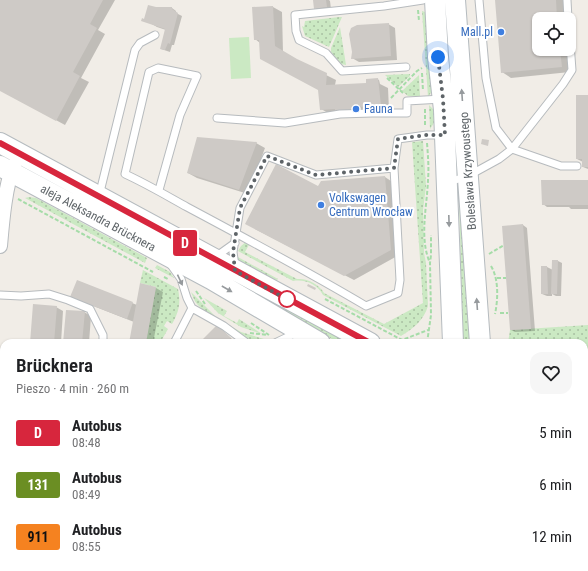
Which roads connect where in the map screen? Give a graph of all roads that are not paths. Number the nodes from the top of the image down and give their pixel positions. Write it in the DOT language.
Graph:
graph roads {
  1 [pos="423,0"];
  2 [pos="435,0"];
  3 [pos="455,0"];
  4 [pos="479,0"];
  5 [pos="567,0"];
  6 [pos="568,12"];
  7 [pos="155,35"];
  8 [pos="571,56"];
  9 [pos="406,67"];
  10 [pos="443,99"];
  11 [pos="217,118"];
  12 [pos="436,137"];
  13 [pos="0,143"];
  14 [pos="512,149"];
  15 [pos="19,154"];
  16 [pos="576,166"];
  17 [pos="394,168"];
  18 [pos="5,169"];
  19 [pos="468,176"];
  20 [pos="438,182"];
  21 [pos="160,190"];
  22 [pos="99,197"];
  23 [pos="237,233"];
  24 [pos="235,243"];
  25 [pos="0,246"];
  26 [pos="163,254"];
  27 [pos="209,257"];
  28 [pos="235,271"];
  29 [pos="0,295"];
  30 [pos="452,307"];
  31 [pos="192,308"];
  32 [pos="304,337"];
  33 [pos="103,339"];
  34 [pos="176,339"];
  35 [pos="242,339"];
  36 [pos="362,339"];
  37 [pos="440,339"];
  38 [pos="453,339"];
  39 [pos="480,339"];
  1 -- 9 [label="lane"];
  2 -- 10 [label="main road, Bolesława Krzywoustego"];
  19 -- 3 [label="main road, Bolesława Krzywoustego, one-way"];
  4 -- 14 [label="lane"];
  5 -- 6 [label="lane"];
  7 -- 22 [label="lane"];
  8 -- 14 [label="lane"];
  10 -- 11 [label="lane"];
  10 -- 12 [label="main road, Bolesława Krzywoustego"];
  12 -- 17 [label="lane"];
  12 -- 20 [label="main road, Bolesława Krzywoustego"];
  13 -- 15 [label="main road, aleja Aleksandra Brücknera"];
  14 -- 16 [label="lane"];
  14 -- 19 [label="lane"];
  15 -- 18 [label="street"];
  15 -- 22 [label="main road, aleja Aleksandra Brücknera"];
  17 -- 23 [label="lane"];
  17 -- 23 [label="lane"];
  18 -- 25 [label="street"];
  18 -- 26 [label="main road, aleja Aleksandra Brücknera"];
  19 -- 20 [label="lane"];
  39 -- 19 [label="main road, Bolesława Krzywoustego, one-way"];
  20 -- 30 [label="main road, Bolesława Krzywoustego, one-way"];
  21 -- 21 [label="lane"];
  21 -- 23 [label="lane"];
  22 -- 27 [label="main road, aleja Aleksandra Brücknera"];
  23 -- 24 [label="lane"];
  24 -- 27 [label="lane"];
  24 -- 28 [label="lane"];
  26 -- 31 [label="lane, one-way"];
  26 -- 32 [label="main road, aleja Aleksandra Brücknera, one-way"];
  27 -- 28 [label="main road, aleja Aleksandra Brücknera"];
  28 -- 36 [label="main road, aleja Aleksandra Brücknera"];
  29 -- 33 [label="lane"];
  30 -- 37 [label="main road"];
  30 -- 38 [label="main road, Bolesława Krzywoustego"];
  31 -- 34 [label="lane"];
  31 -- 35 [label="lane"];
}
